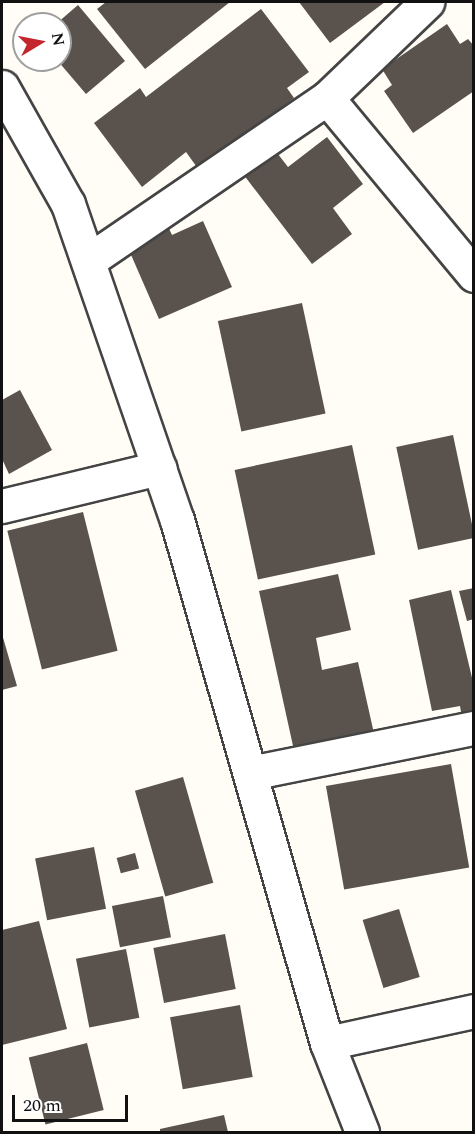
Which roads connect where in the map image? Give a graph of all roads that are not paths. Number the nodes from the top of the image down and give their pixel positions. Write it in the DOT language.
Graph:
graph roads {
  1 [pos="427,2"];
  2 [pos="2,87"];
  3 [pos="327,98"];
  4 [pos="88,261"];
  5 [pos="474,276"];
  6 [pos="159,468"];
  7 [pos="2,506"];
  8 [pos="474,728"];
  9 [pos="250,773"];
  10 [pos="474,1011"];
  11 [pos="327,1043"];
  12 [pos="362,1132"];
  1 -- 3 [label="street"];
  2 -- 4 [label="street"];
  3 -- 4 [label="street"];
  3 -- 5 [label="street"];
  4 -- 6 [label="street"];
  6 -- 7 [label="street"];
  6 -- 9 [label="street"];
  8 -- 9 [label="street"];
  9 -- 11 [label="street"];
  10 -- 11 [label="street"];
  11 -- 12 [label="street"];
}
